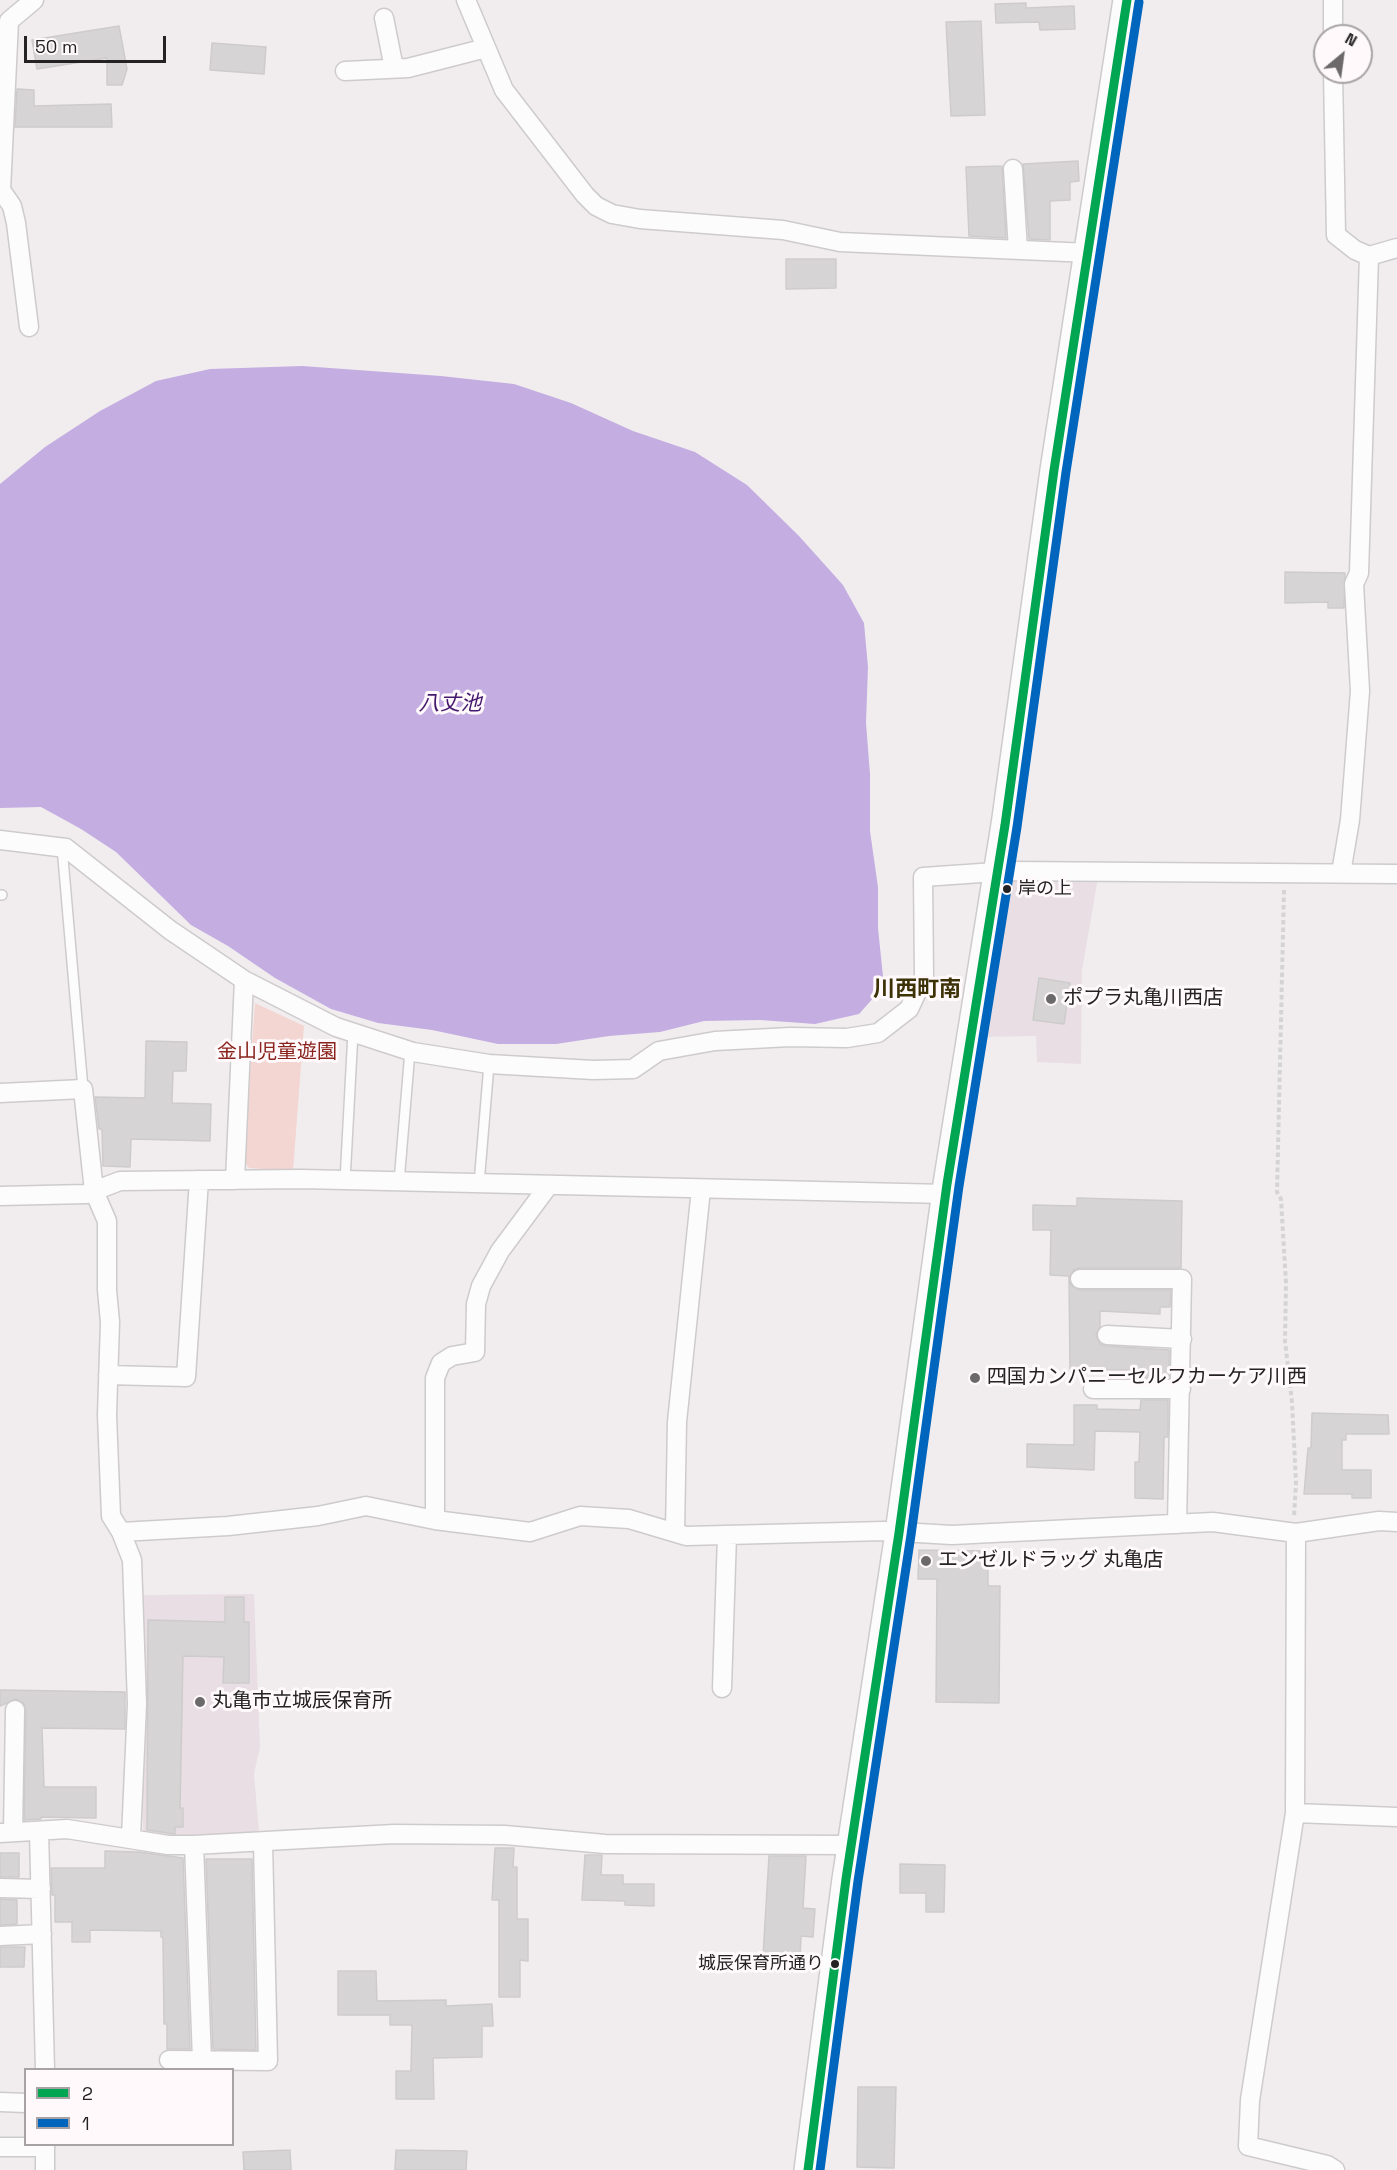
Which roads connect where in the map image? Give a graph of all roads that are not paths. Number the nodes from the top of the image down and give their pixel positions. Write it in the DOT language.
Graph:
graph roads {
  1 [pos="34,0"];
  2 [pos="466,0"];
  3 [pos="1127,0"];
  4 [pos="1333,0"];
  5 [pos="384,18"];
  6 [pos="1333,24"];
  7 [pos="486,48"];
  8 [pos="394,68"];
  9 [pos="345,72"];
  10 [pos="1333,84"];
  11 [pos="1013,169"];
  12 [pos="1397,248"];
  13 [pos="1018,250"];
  14 [pos="1089,253"];
  15 [pos="1369,255"];
  16 [pos="29,327"];
  17 [pos="0,840"];
  18 [pos="62,847"];
  19 [pos="997,872"];
  20 [pos="1341,873"];
  21 [pos="1397,874"];
  22 [pos="244,980"];
  23 [pos="353,1032"];
  24 [pos="410,1051"];
  25 [pos="489,1064"];
  26 [pos="83,1089"];
  27 [pos="0,1093"];
  28 [pos="199,1180"];
  29 [pos="235,1180"];
  30 [pos="345,1181"];
  31 [pos="399,1182"];
  32 [pos="479,1184"];
  33 [pos="549,1185"];
  34 [pos="701,1189"];
  35 [pos="94,1191"];
  36 [pos="946,1194"];
  37 [pos="0,1196"];
  38 [pos="1080,1279"];
  39 [pos="1107,1335"];
  40 [pos="1182,1339"];
  41 [pos="108,1375"];
  42 [pos="1093,1389"];
  43 [pos="1181,1389"];
  44 [pos="435,1520"];
  45 [pos="1397,1522"];
  46 [pos="1177,1524"];
  47 [pos="121,1532"];
  48 [pos="675,1532"];
  49 [pos="899,1533"];
  50 [pos="1296,1533"];
  51 [pos="727,1535"];
  52 [pos="722,1688"];
  53 [pos="15,1710"];
  54 [pos="1295,1813"];
  55 [pos="1397,1817"];
  56 [pos="39,1831"];
  57 [pos="6,1833"];
  58 [pos="131,1837"];
  59 [pos="263,1843"];
  60 [pos="195,1845"];
  61 [pos="851,1845"];
  62 [pos="0,1888"];
  63 [pos="41,1889"];
  64 [pos="42,1934"];
  65 [pos="0,1936"];
  66 [pos="169,2060"];
  67 [pos="202,2060"];
  68 [pos="45,2068"];
  69 [pos="0,2102"];
  70 [pos="24,2103"];
  71 [pos="45,2146"];
  72 [pos="0,2147"];
  73 [pos="45,2170"];
  74 [pos="808,2170"];
  75 [pos="1335,2170"];
  1 -- 16 [label="street"];
  2 -- 7 [label="street"];
  3 -- 14 [label="main road"];
  4 -- 6 [label="street"];
  5 -- 8 [label="street"];
  7 -- 8 [label="street"];
  7 -- 13 [label="street"];
  8 -- 9 [label="street"];
  10 -- 15 [label="street"];
  11 -- 13 [label="street"];
  12 -- 15 [label="street"];
  13 -- 14 [label="street"];
  14 -- 19 [label="main road"];
  15 -- 20 [label="street"];
  17 -- 18 [label="street"];
  18 -- 22 [label="street"];
  18 -- 26 [label="lane"];
  19 -- 20 [label="street"];
  19 -- 25 [label="street"];
  19 -- 36 [label="main road"];
  20 -- 21 [label="street"];
  22 -- 23 [label="street"];
  22 -- 29 [label="street"];
  23 -- 24 [label="street"];
  23 -- 30 [label="lane"];
  24 -- 25 [label="street"];
  24 -- 31 [label="lane"];
  25 -- 32 [label="lane"];
  26 -- 27 [label="street"];
  26 -- 35 [label="street"];
  28 -- 29 [label="street"];
  28 -- 35 [label="street"];
  28 -- 41 [label="street"];
  29 -- 30 [label="street"];
  30 -- 31 [label="street"];
  31 -- 32 [label="street"];
  32 -- 33 [label="street"];
  33 -- 34 [label="street"];
  33 -- 44 [label="street"];
  34 -- 36 [label="street"];
  34 -- 48 [label="street"];
  35 -- 37 [label="street"];
  35 -- 41 [label="street"];
  36 -- 49 [label="main road"];
  38 -- 40 [label="street"];
  39 -- 40 [label="street"];
  40 -- 43 [label="street"];
  41 -- 47 [label="street"];
  42 -- 43 [label="street"];
  43 -- 46 [label="street"];
  44 -- 47 [label="street"];
  44 -- 48 [label="street"];
  45 -- 50 [label="street"];
  46 -- 49 [label="street"];
  46 -- 50 [label="street"];
  47 -- 58 [label="street"];
  48 -- 51 [label="street"];
  49 -- 51 [label="street"];
  49 -- 61 [label="main road"];
  50 -- 54 [label="street"];
  51 -- 52 [label="street"];
  53 -- 57 [label="street"];
  54 -- 55 [label="street"];
  54 -- 75 [label="street"];
  56 -- 57 [label="street"];
  56 -- 58 [label="street"];
  56 -- 63 [label="street"];
  58 -- 60 [label="street"];
  59 -- 60 [label="street"];
  59 -- 61 [label="street"];
  59 -- 67 [label="street"];
  60 -- 67 [label="street"];
  61 -- 74 [label="main road"];
  62 -- 63 [label="street"];
  63 -- 64 [label="street"];
  64 -- 65 [label="street"];
  64 -- 68 [label="street"];
  66 -- 67 [label="street"];
  69 -- 70 [label="street"];
  71 -- 72 [label="street"];
  71 -- 73 [label="street"];
}
